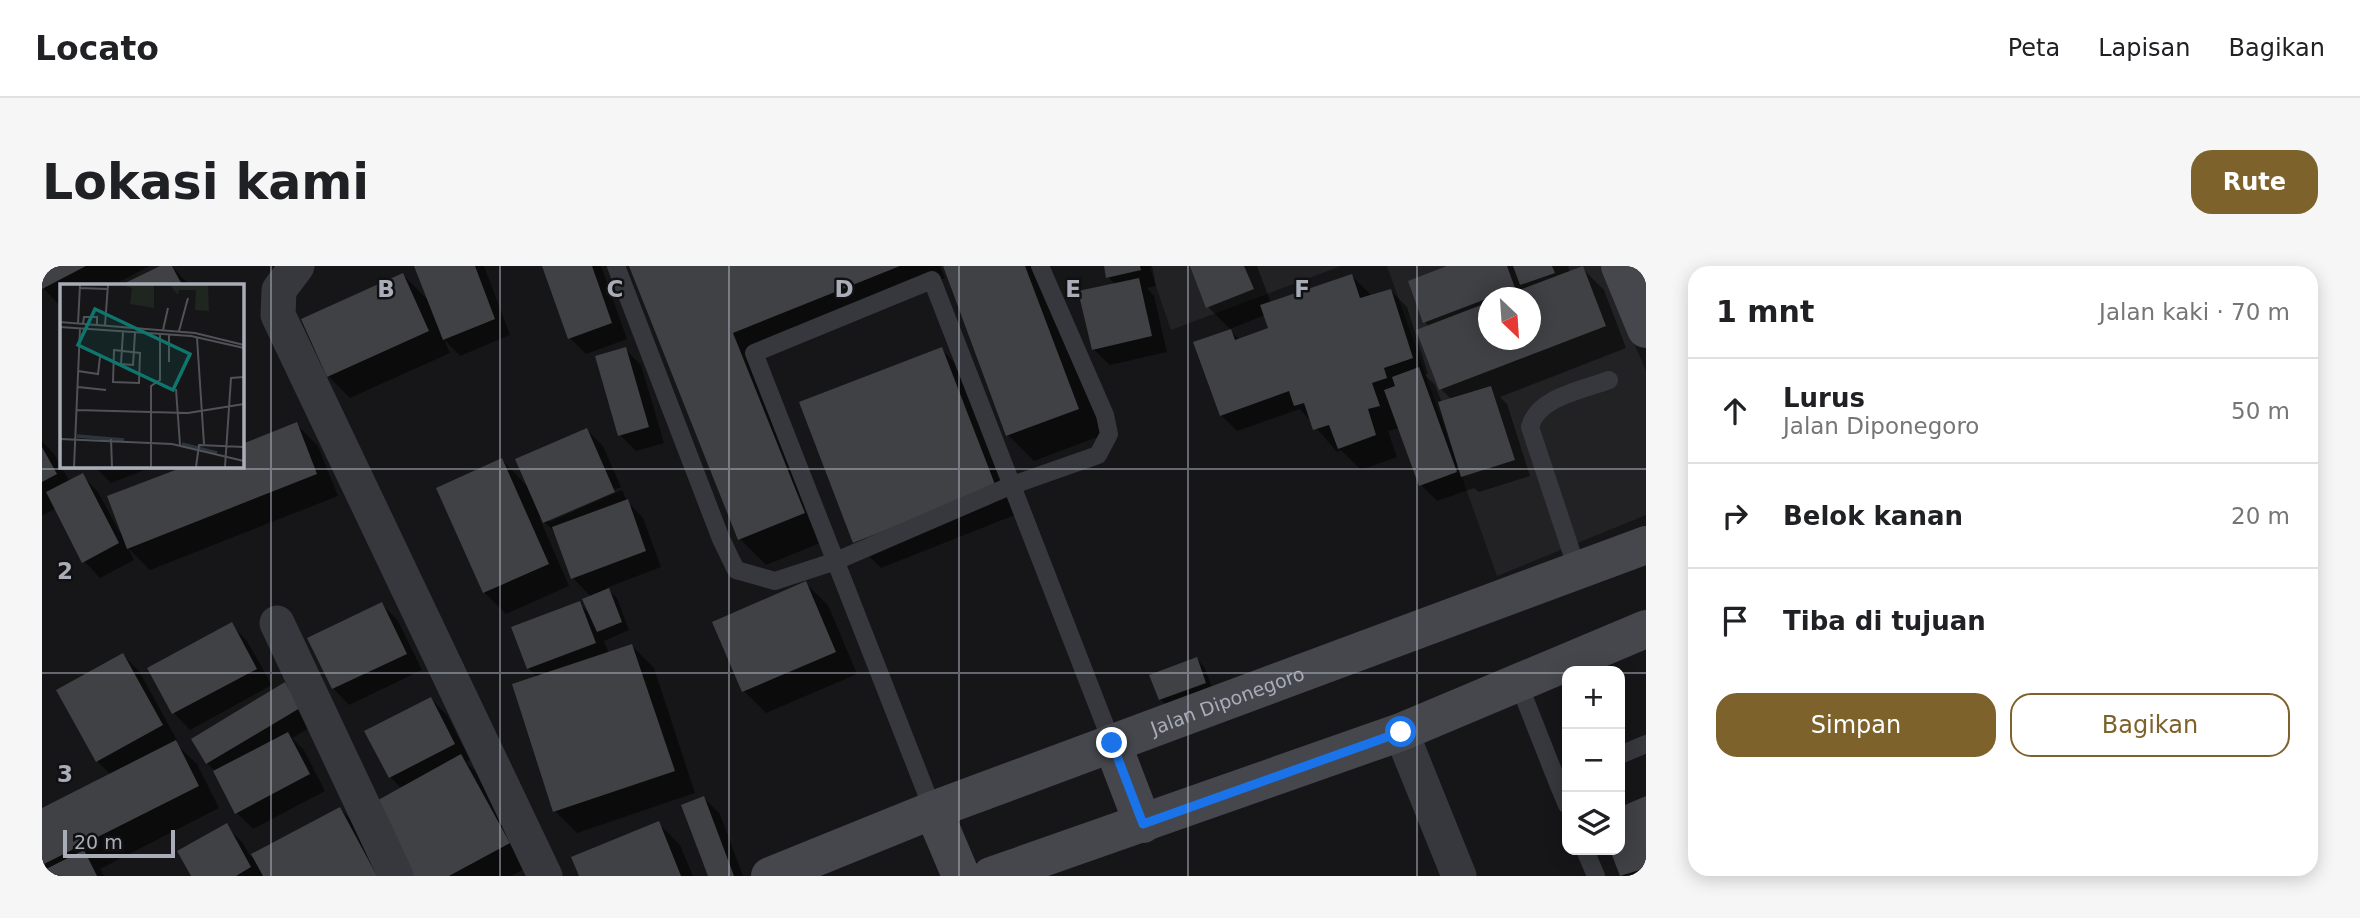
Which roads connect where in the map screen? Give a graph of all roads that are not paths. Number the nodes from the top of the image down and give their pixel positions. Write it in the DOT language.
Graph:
graph roads {
  1 [pos="297,266"];
  2 [pos="616,266"];
  3 [pos="1040,266"];
  4 [pos="1620,266"];
  5 [pos="1646,329"];
  6 [pos="1609,380"];
  7 [pos="1010,486"];
  8 [pos="1646,545"];
  9 [pos="836,561"];
  10 [pos="1577,569"];
  11 [pos="277,623"];
  12 [pos="1646,629"];
  13 [pos="1518,682"];
  14 [pos="1401,732"];
  15 [pos="1112,743"];
  16 [pos="1646,744"];
  17 [pos="1625,753"];
  18 [pos="1562,779"];
  19 [pos="933,810"];
  20 [pos="1143,824"];
  21 [pos="1587,855"];
  22 [pos="396,876"];
  23 [pos="545,876"];
  24 [pos="771,876"];
  25 [pos="961,876"];
  26 [pos="991,876"];
  27 [pos="1459,876"];
  28 [pos="1596,876"];
  1 -- 23 [label="street"];
  2 -- 9 [label="lane"];
  3 -- 7 [label="lane"];
  4 -- 5 [label="main road"];
  6 -- 10 [label="lane"];
  7 -- 9 [label="lane"];
  7 -- 9 [label="lane"];
  7 -- 15 [label="lane"];
  8 -- 10 [label="main road, Jalan Diponegoro"];
  9 -- 19 [label="lane"];
  10 -- 15 [label="main road, Jalan Diponegoro"];
  11 -- 22 [label="street"];
  12 -- 13 [label="main road"];
  13 -- 14 [label="main road"];
  13 -- 18 [label="lane"];
  14 -- 20 [label="main road"];
  14 -- 27 [label="street"];
  15 -- 19 [label="main road, Jalan Diponegoro"];
  15 -- 20 [label="main road"];
  16 -- 17 [label="lane"];
  19 -- 24 [label="main road, Jalan Diponegoro"];
  19 -- 25 [label="main road"];
  20 -- 26 [label="main road"];
  21 -- 28 [label="lane"];
}
